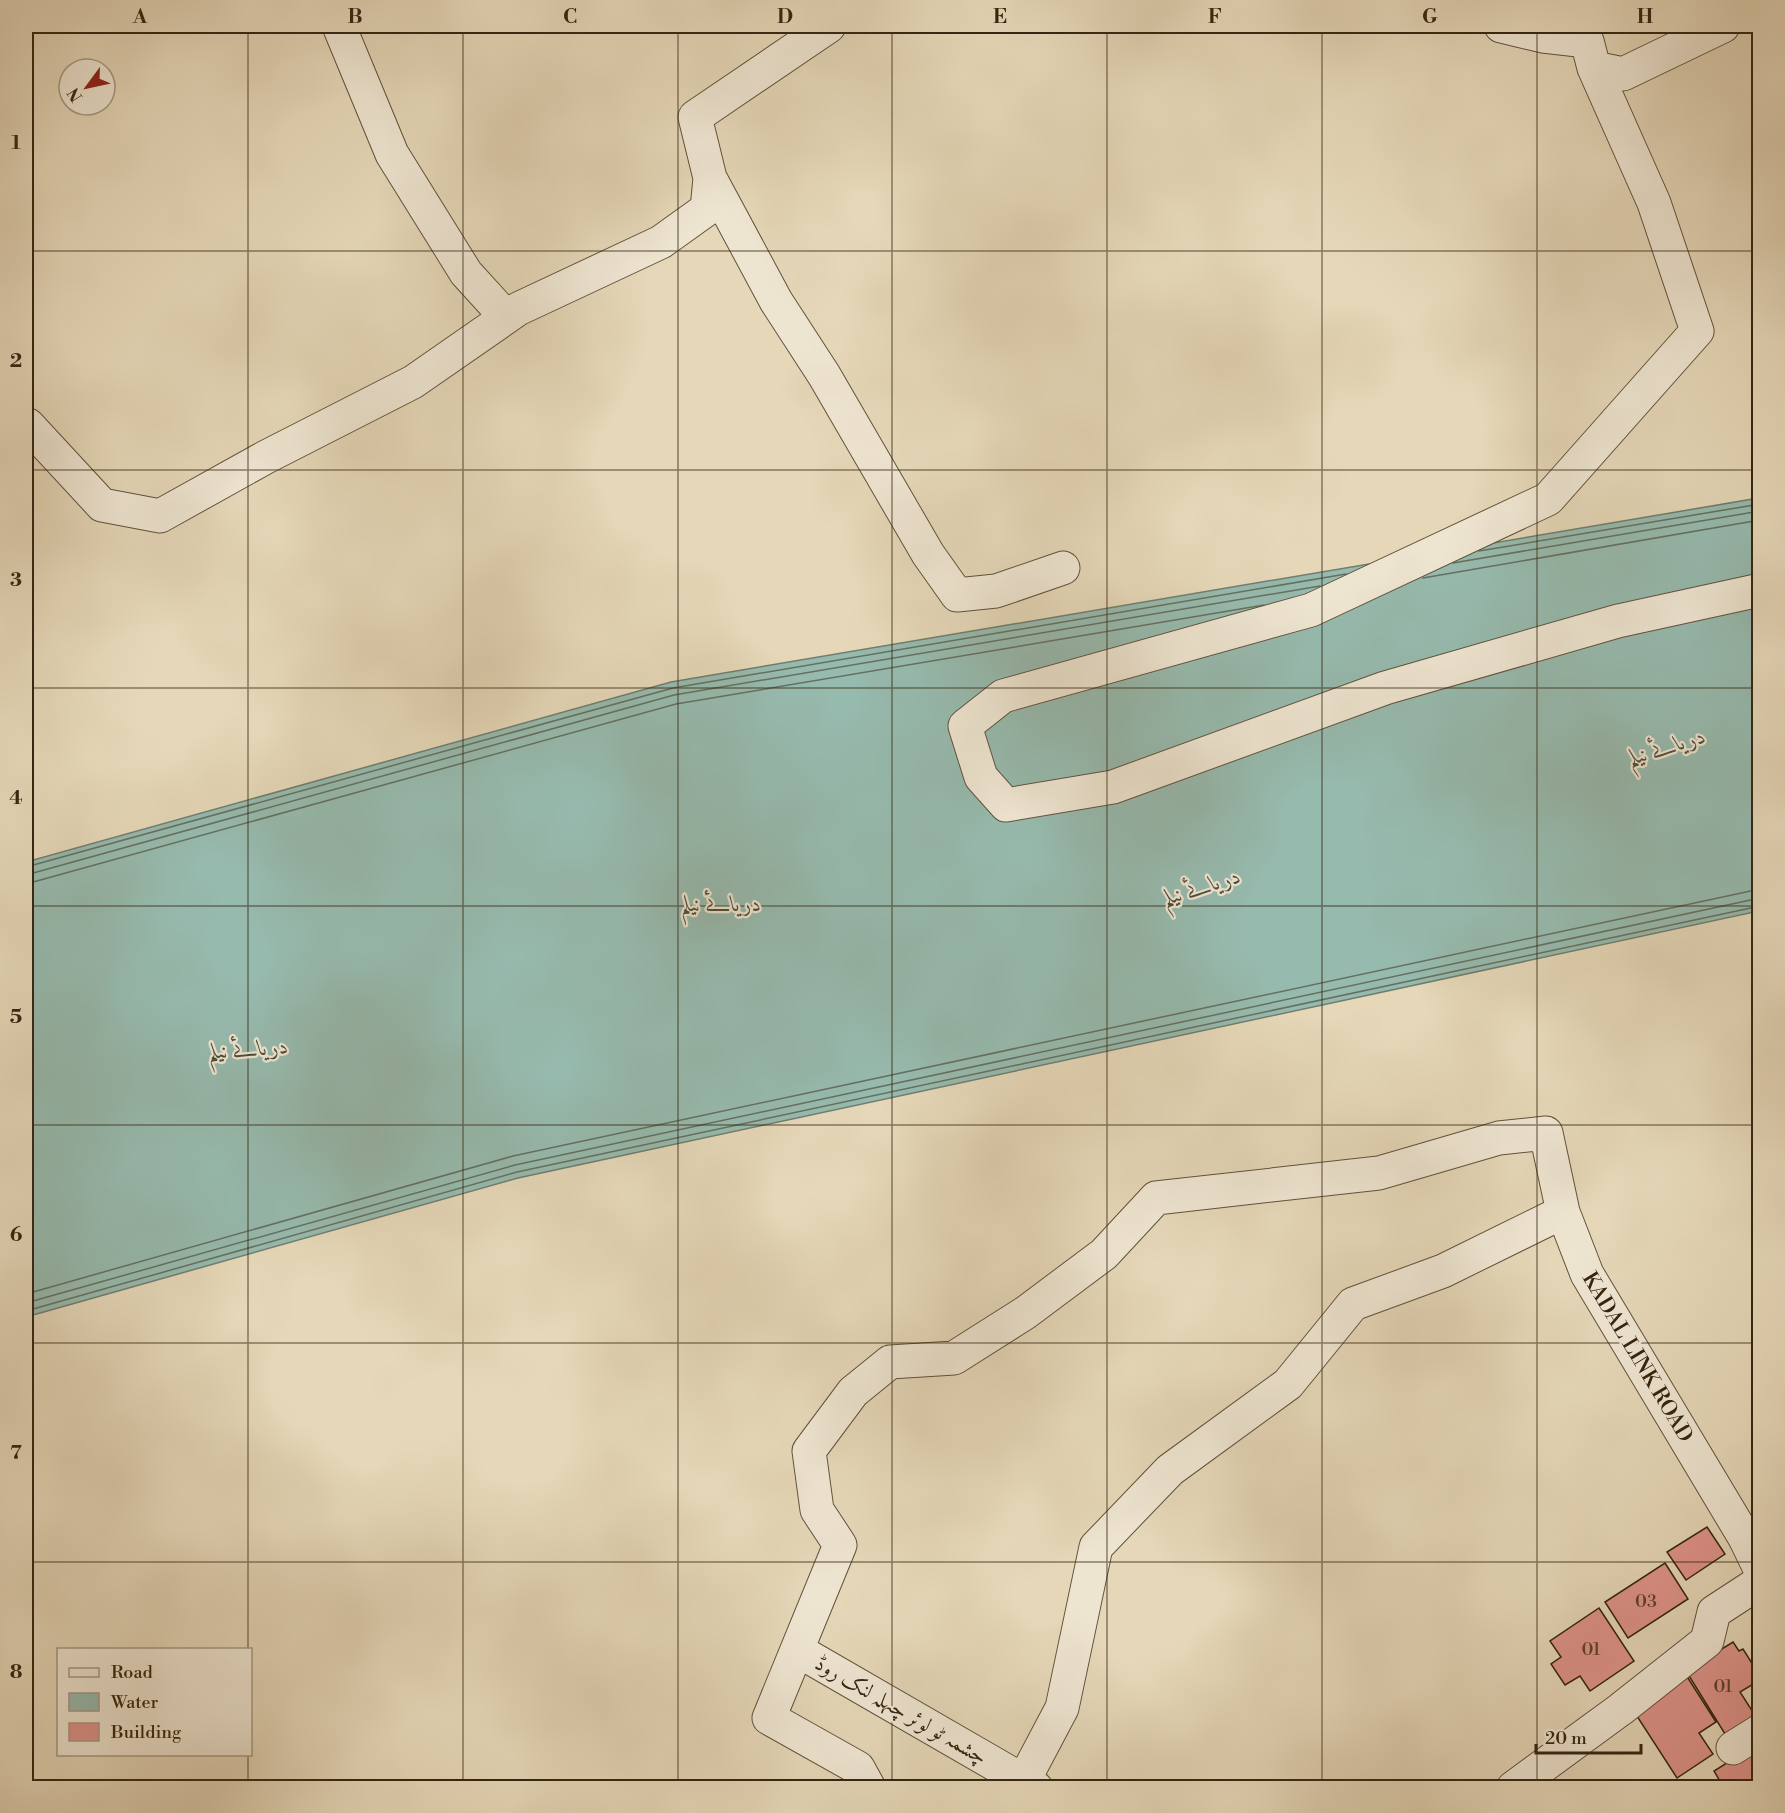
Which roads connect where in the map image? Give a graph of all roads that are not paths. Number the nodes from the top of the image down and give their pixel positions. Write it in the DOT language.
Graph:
graph roads {
  1 [pos="339,26"];
  2 [pos="829,26"];
  3 [pos="1502,26"];
  4 [pos="1723,26"];
  5 [pos="1594,68"];
  6 [pos="710,178"];
  7 [pos="506,317"];
  8 [pos="28,424"];
  9 [pos="1063,568"];
  10 [pos="1760,590"];
  11 [pos="1563,1212"];
  12 [pos="1760,1569"];
  13 [pos="1760,1582"];
  14 [pos="797,1650"];
  15 [pos="1030,1784"];
  16 [pos="869,1788"];
  17 [pos="1513,1788"];
  1 -- 7 [label="street"];
  2 -- 6 [label="street"];
  3 -- 5 [label="street"];
  4 -- 5 [label="street"];
  5 -- 10 [label="street"];
  6 -- 7 [label="street"];
  6 -- 9 [label="street"];
  7 -- 8 [label="street"];
  11 -- 12 [label="street, KADAL LINK ROAD"];
  11 -- 14 [label="street, KADAL LINK ROAD"];
  11 -- 15 [label="street"];
  13 -- 17 [label="street"];
  14 -- 15 [label="street, چشمہ ٹو لوئر چہلہ لنک روڈ"];
  14 -- 16 [label="street"];
}
